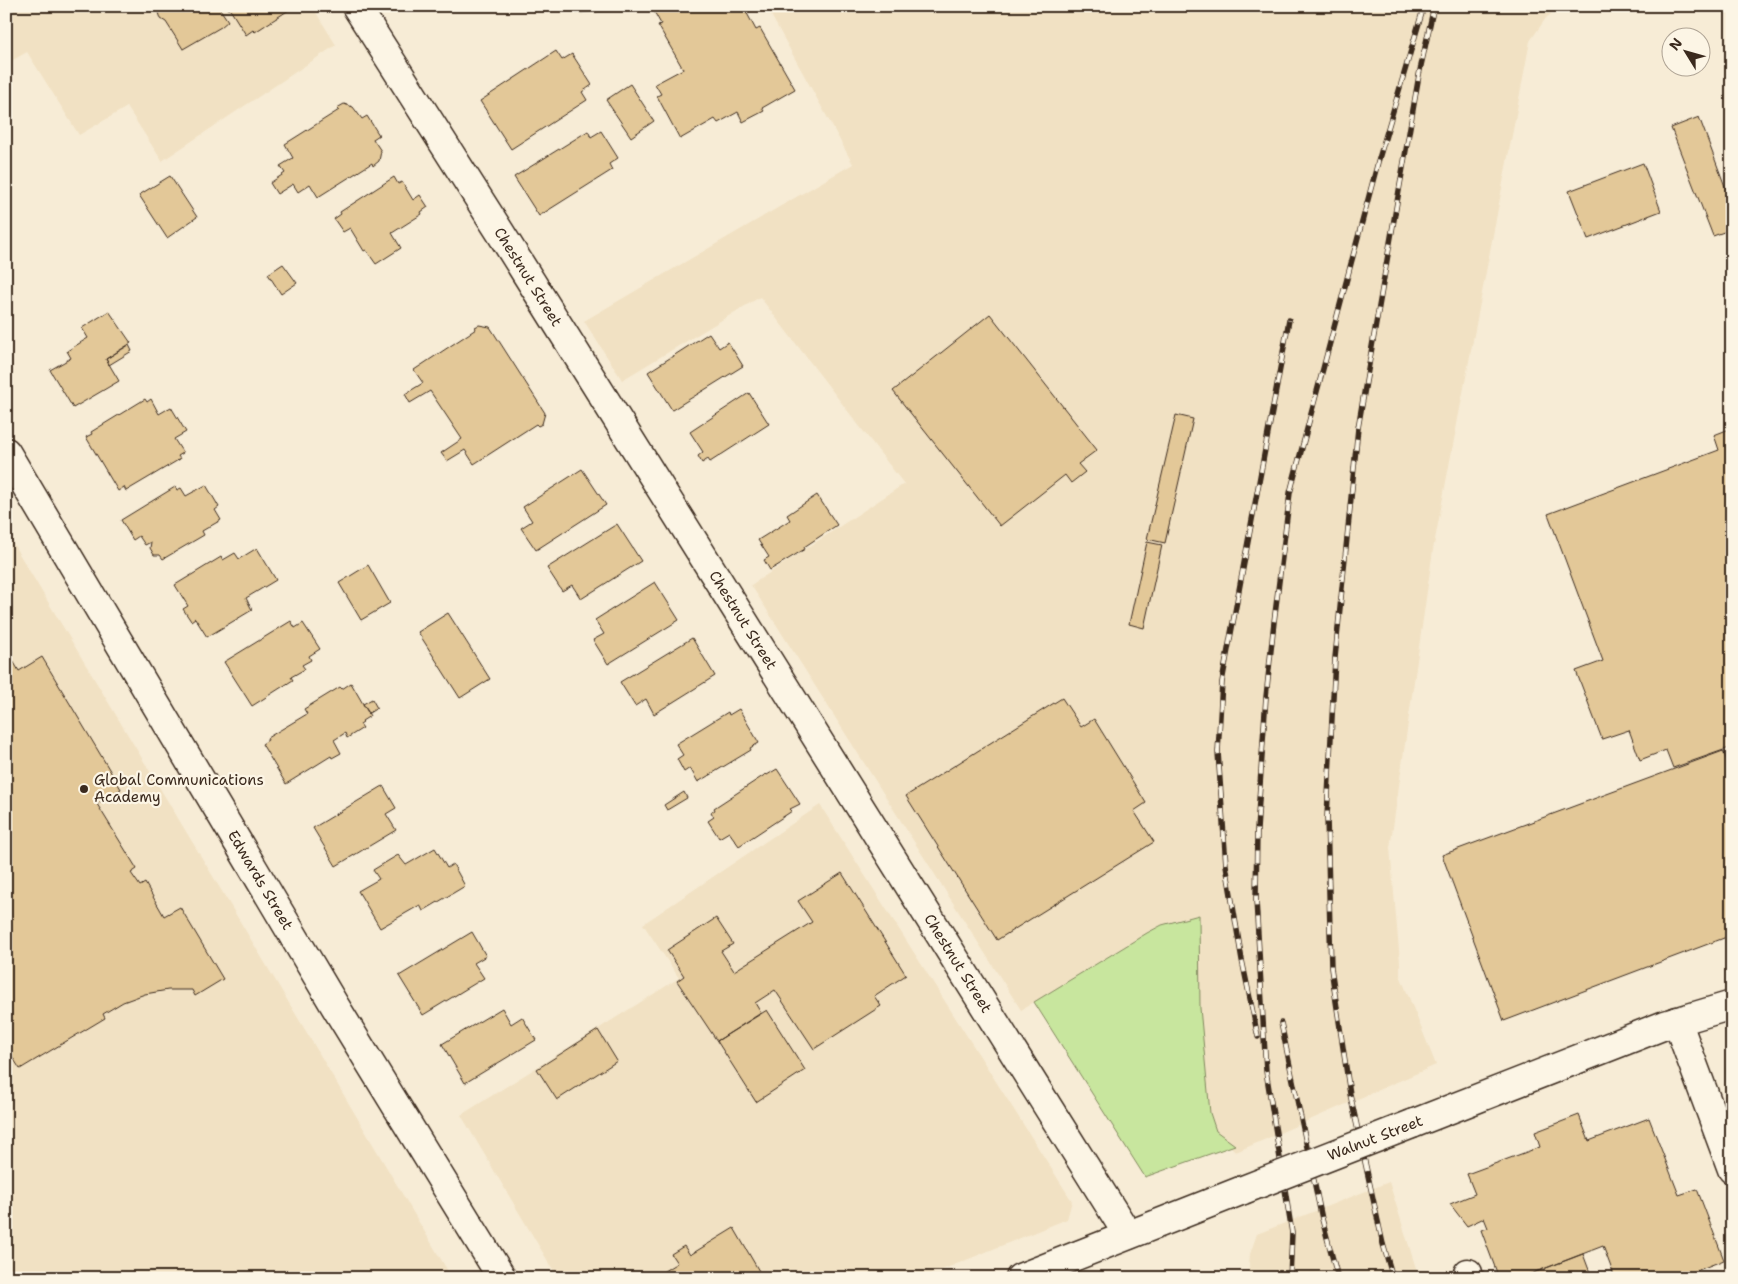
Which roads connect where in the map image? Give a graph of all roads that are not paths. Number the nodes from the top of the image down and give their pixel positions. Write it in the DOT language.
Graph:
graph roads {
  1 [pos="356,6"];
  2 [pos="6,452"];
  3 [pos="1732,1005"];
  4 [pos="1677,1021"];
  5 [pos="1732,1169"];
  6 [pos="1128,1235"];
  7 [pos="502,1278"];
  8 [pos="1020,1278"];
  1 -- 6 [label="street, Chestnut Street"];
  2 -- 7 [label="street, Edwards Street"];
  3 -- 4 [label="street, Walnut Street"];
  4 -- 5 [label="street"];
  4 -- 6 [label="street, Walnut Street, bridge"];
  6 -- 8 [label="street, Walnut Street"];
}
